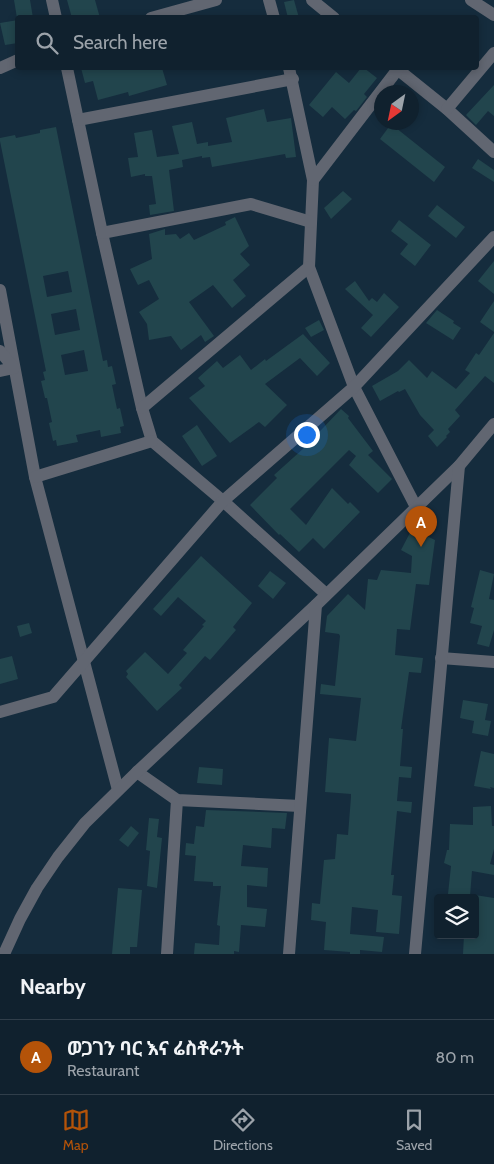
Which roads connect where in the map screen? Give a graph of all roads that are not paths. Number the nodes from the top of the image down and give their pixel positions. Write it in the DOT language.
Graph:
graph roads {
  1 [pos="52,0"];
  2 [pos="216,0"];
  3 [pos="269,0"];
  4 [pos="471,0"];
  5 [pos="314,1"];
  6 [pos="55,15"];
  7 [pos="162,15"];
  8 [pos="273,15"];
  9 [pos="330,15"];
  10 [pos="494,15"];
  11 [pos="494,53"];
  12 [pos="15,61"];
  13 [pos="0,68"];
  14 [pos="67,70"];
  15 [pos="396,70"];
  16 [pos="399,70"];
  17 [pos="291,73"];
  18 [pos="447,109"];
  19 [pos="78,120"];
  20 [pos="494,152"];
  21 [pos="313,180"];
  22 [pos="311,222"];
  23 [pos="102,233"];
  24 [pos="494,237"];
  25 [pos="309,266"];
  26 [pos="0,290"];
  27 [pos="0,351"];
  28 [pos="0,371"];
  29 [pos="354,387"];
  30 [pos="142,408"];
  31 [pos="494,424"];
  32 [pos="152,440"];
  33 [pos="458,466"];
  34 [pos="35,477"];
  35 [pos="223,501"];
  36 [pos="416,507"];
  37 [pos="326,594"];
  38 [pos="316,604"];
  39 [pos="442,658"];
  40 [pos="84,662"];
  41 [pos="494,662"];
  42 [pos="0,712"];
  43 [pos="137,772"];
  44 [pos="118,790"];
  45 [pos="177,800"];
  46 [pos="300,806"];
  47 [pos="4,954"];
  48 [pos="167,954"];
  49 [pos="289,954"];
  50 [pos="415,954"];
  1 -- 6 [label="street"];
  2 -- 7 [label="street"];
  3 -- 8 [label="street"];
  4 -- 10 [label="street"];
  5 -- 9 [label="street"];
  11 -- 18 [label="street"];
  12 -- 13 [label="street"];
  14 -- 19 [label="street"];
  15 -- 21 [label="street"];
  16 -- 18 [label="street"];
  17 -- 19 [label="street"];
  17 -- 21 [label="street"];
  18 -- 20 [label="street"];
  19 -- 23 [label="street"];
  21 -- 22 [label="street"];
  22 -- 23 [label="street"];
  22 -- 25 [label="street"];
  23 -- 30 [label="street"];
  24 -- 29 [label="street"];
  25 -- 29 [label="street"];
  25 -- 30 [label="street"];
  26 -- 34 [label="street"];
  27 -- 28 [label="street"];
  29 -- 35 [label="street"];
  29 -- 36 [label="street"];
  30 -- 32 [label="street"];
  31 -- 33 [label="street"];
  32 -- 34 [label="street"];
  32 -- 35 [label="street"];
  33 -- 36 [label="street"];
  33 -- 39 [label="street"];
  34 -- 40 [label="street"];
  35 -- 37 [label="street"];
  35 -- 40 [label="street"];
  36 -- 37 [label="street"];
  37 -- 38 [label="street"];
  38 -- 43 [label="street"];
  38 -- 46 [label="street"];
  39 -- 41 [label="street"];
  39 -- 50 [label="street"];
  40 -- 42 [label="street"];
  40 -- 44 [label="street"];
  43 -- 44 [label="street"];
  43 -- 45 [label="street"];
  44 -- 47 [label="street"];
  45 -- 46 [label="street"];
  45 -- 48 [label="street"];
  46 -- 49 [label="street"];
}
